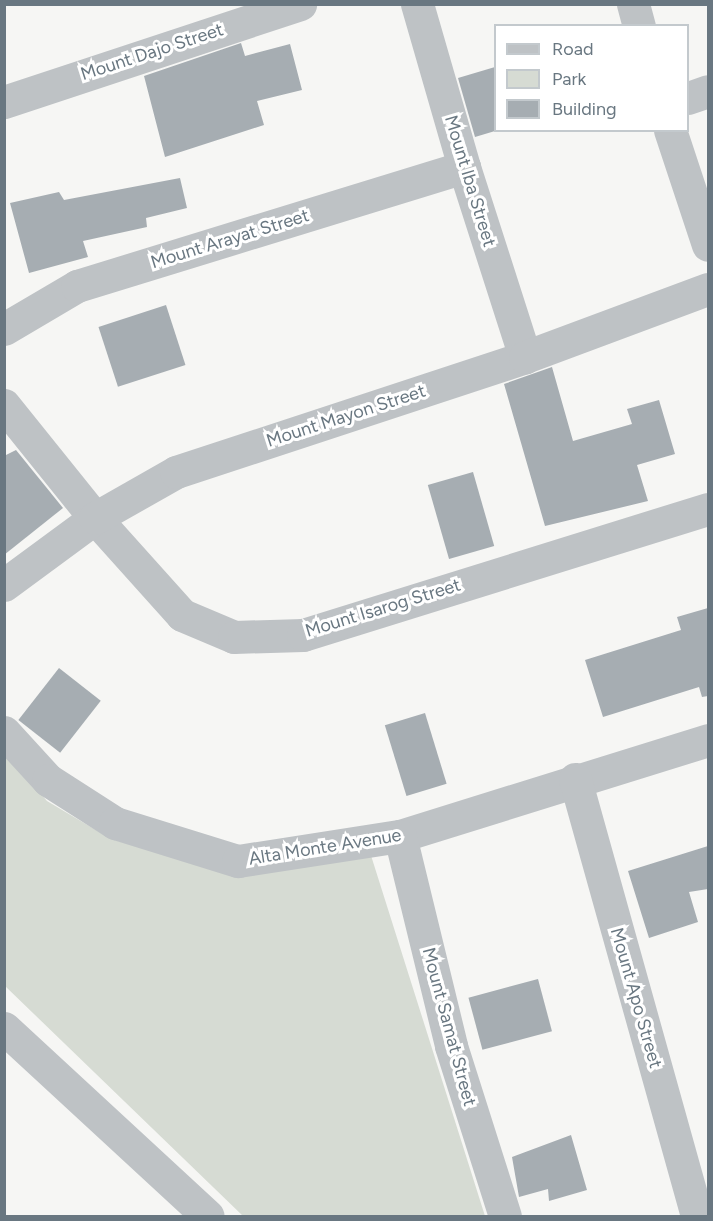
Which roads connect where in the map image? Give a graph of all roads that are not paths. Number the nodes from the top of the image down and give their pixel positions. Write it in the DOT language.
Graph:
graph roads {
  1 [pos="300,4"];
  2 [pos="417,4"];
  3 [pos="633,4"];
  4 [pos="638,24"];
  5 [pos="708,92"];
  6 [pos="689,97"];
  7 [pos="4,102"];
  8 [pos="671,132"];
  9 [pos="464,167"];
  10 [pos="708,245"];
  11 [pos="708,289"];
  12 [pos="4,329"];
  13 [pos="525,357"];
  14 [pos="4,405"];
  15 [pos="708,508"];
  16 [pos="95,518"];
  17 [pos="4,585"];
  18 [pos="4,732"];
  19 [pos="708,740"];
  20 [pos="575,779"];
  21 [pos="400,836"];
  22 [pos="4,1028"];
  23 [pos="208,1216"];
  24 [pos="505,1216"];
  25 [pos="697,1216"];
  1 -- 7 [label="street, Mount Dajo Street"];
  2 -- 9 [label="street, Mount Iba Street"];
  3 -- 4 [label="street"];
  5 -- 6 [label="street"];
  8 -- 10 [label="street"];
  9 -- 12 [label="street, Mount Arayat Street"];
  9 -- 13 [label="street, Mount Iba Street"];
  11 -- 13 [label="street, Mount Mayon Street"];
  13 -- 16 [label="street, Mount Mayon Street"];
  14 -- 16 [label="street, Mount Isarog Street"];
  15 -- 16 [label="street, Mount Isarog Street"];
  16 -- 17 [label="street, Mount Mayon Street"];
  18 -- 21 [label="street, Alta Monte Avenue"];
  19 -- 20 [label="street, Alta Monte Avenue"];
  20 -- 21 [label="street, Alta Monte Avenue"];
  20 -- 25 [label="street, Mount Apo Street"];
  21 -- 24 [label="street, Mount Samat Street"];
  22 -- 23 [label="street"];
}
